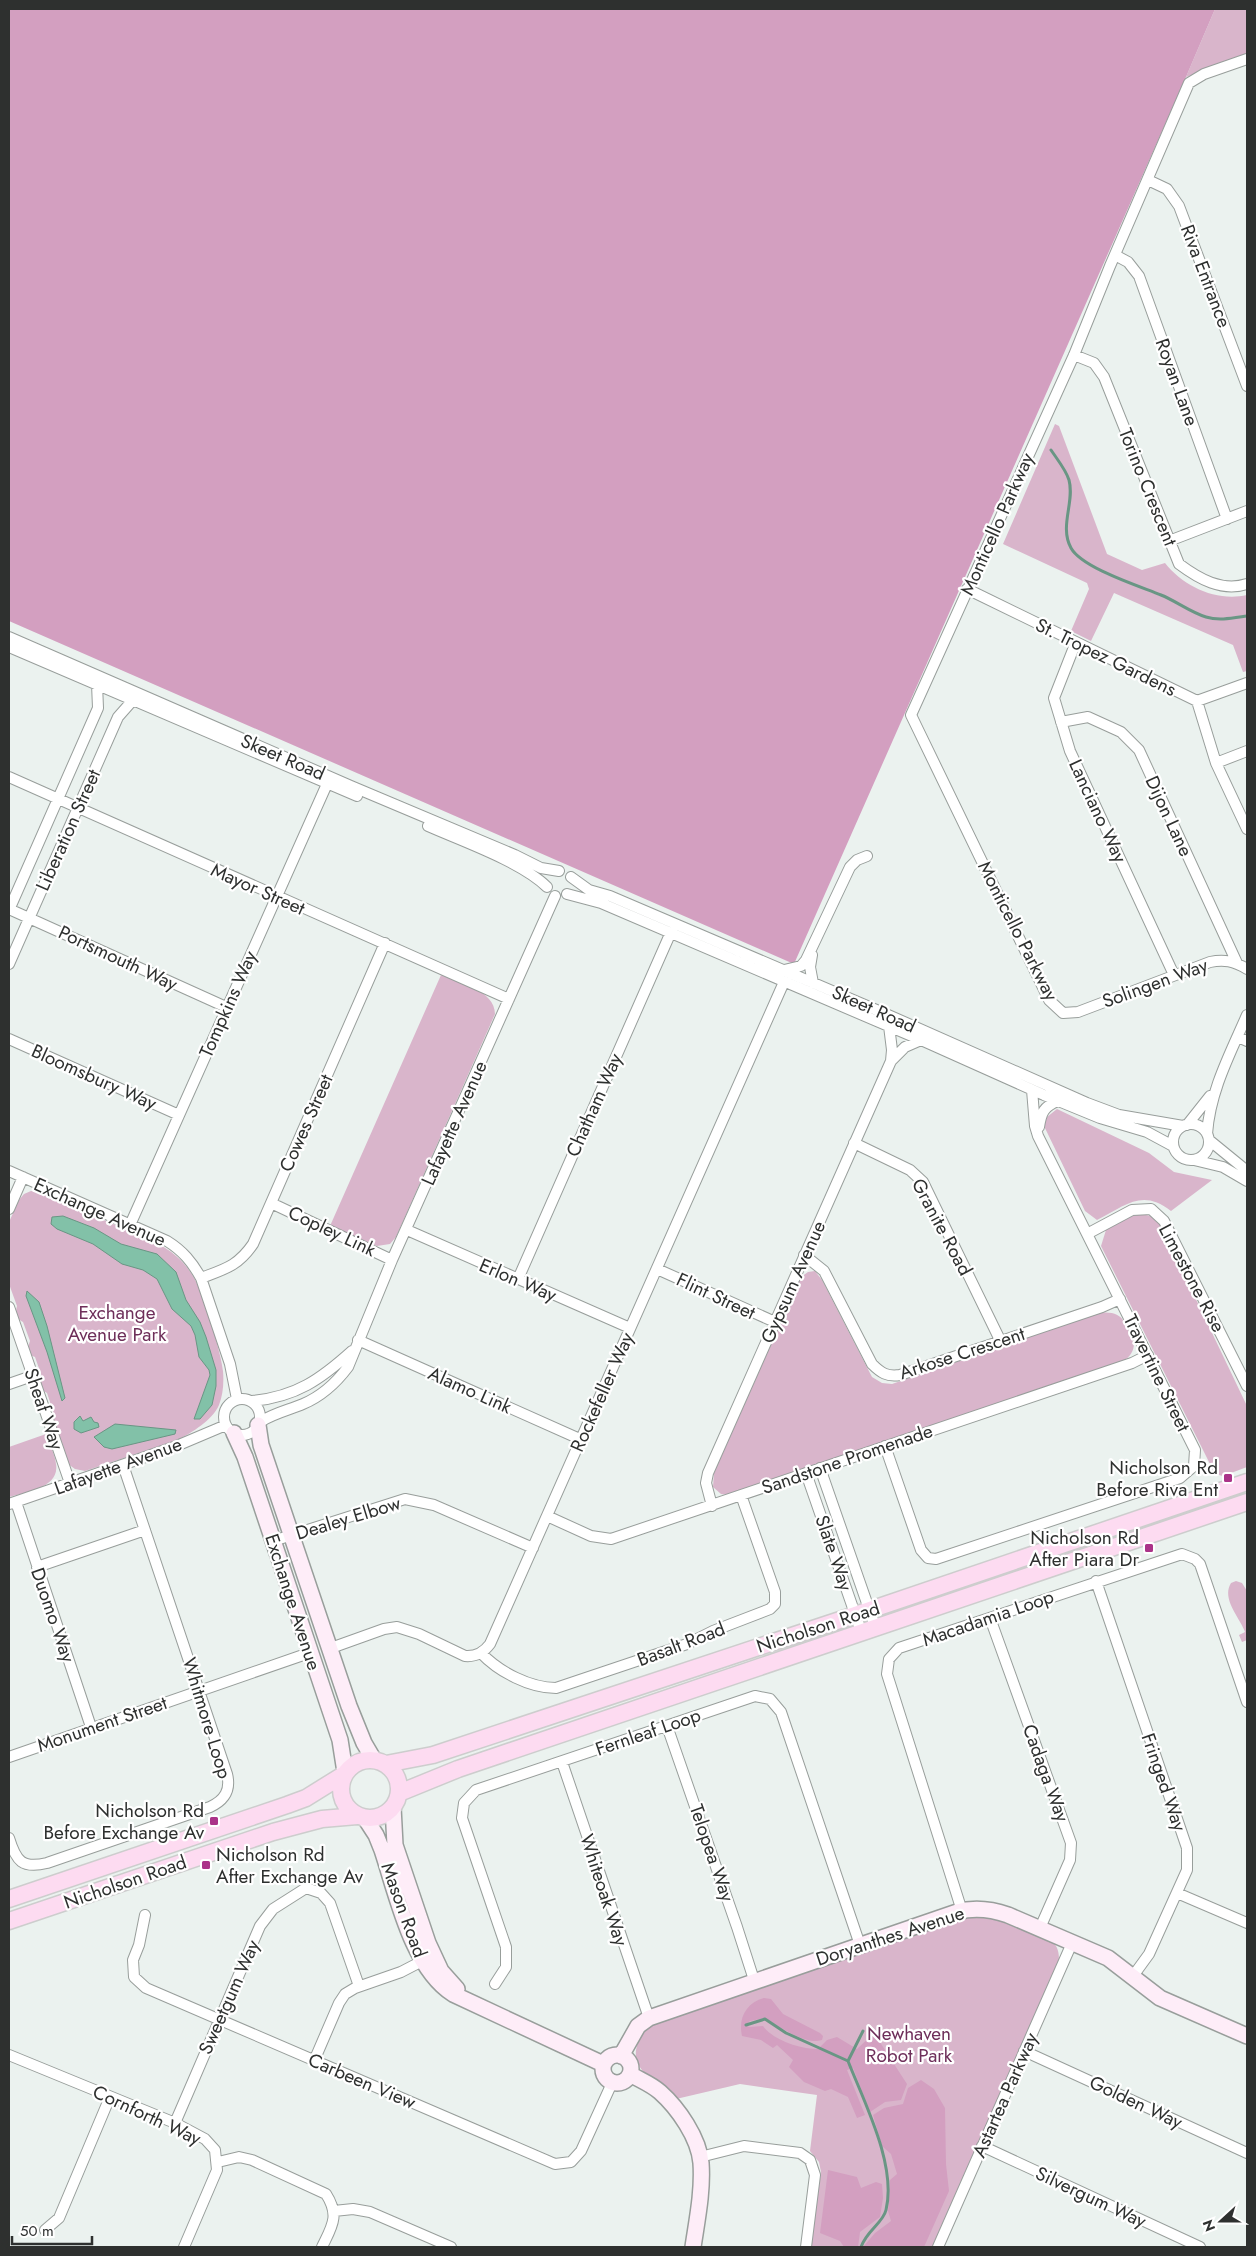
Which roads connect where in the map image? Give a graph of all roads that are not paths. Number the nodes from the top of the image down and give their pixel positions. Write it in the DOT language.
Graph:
graph roads {
  1 [pos="1247,58"];
  2 [pos="1148,180"];
  3 [pos="1115,255"];
  4 [pos="1074,355"];
  5 [pos="1247,386"];
  6 [pos="1247,511"];
  7 [pos="1227,518"];
  8 [pos="1169,541"];
  9 [pos="1247,584"];
  10 [pos="967,589"];
  11 [pos="9,637"];
  12 [pos="1076,642"];
  13 [pos="9,647"];
  14 [pos="1247,683"];
  15 [pos="97,684"];
  16 [pos="133,700"];
  17 [pos="1197,701"];
  18 [pos="1061,722"];
  19 [pos="1247,751"];
  20 [pos="1216,763"];
  21 [pos="9,777"];
  22 [pos="327,784"];
  23 [pos="57,799"];
  24 [pos="78,808"];
  25 [pos="1247,829"];
  26 [pos="867,856"];
  27 [pos="559,871"];
  28 [pos="571,877"];
  29 [pos="547,887"];
  30 [pos="567,894"];
  31 [pos="555,896"];
  32 [pos="277,897"];
  33 [pos="9,909"];
  34 [pos="29,918"];
  35 [pos="671,932"];
  36 [pos="815,942"];
  37 [pos="385,943"];
  38 [pos="1237,963"];
  39 [pos="9,964"];
  40 [pos="1247,969"];
  41 [pos="784,970"];
  42 [pos="1174,976"];
  43 [pos="784,982"];
  44 [pos="813,982"];
  45 [pos="509,999"];
  46 [pos="226,1007"];
  47 [pos="1063,1013"];
  48 [pos="1247,1015"];
  49 [pos="888,1026"];
  50 [pos="9,1039"];
  51 [pos="1242,1039"];
  52 [pos="921,1040"];
  53 [pos="891,1061"];
  54 [pos="1032,1090"];
  55 [pos="1214,1092"];
  56 [pos="1058,1101"];
  57 [pos="179,1115"];
  58 [pos="1185,1125"];
  59 [pos="1038,1136"];
  60 [pos="1208,1137"];
  61 [pos="854,1143"];
  62 [pos="1173,1146"];
  63 [pos="1194,1160"];
  64 [pos="9,1171"];
  65 [pos="1247,1171"];
  66 [pos="23,1177"];
  67 [pos="1247,1181"];
  68 [pos="271,1203"];
  69 [pos="9,1209"];
  70 [pos="130,1225"];
  71 [pos="407,1230"];
  72 [pos="1087,1234"];
  73 [pos="804,1255"];
  74 [pos="392,1260"];
  75 [pos="658,1269"];
  76 [pos="202,1278"];
  77 [pos="518,1279"];
  78 [pos="1120,1299"];
  79 [pos="9,1307"];
  80 [pos="775,1322"];
  81 [pos="630,1328"];
  82 [pos="1001,1342"];
  83 [pos="356,1345"];
  84 [pos="1148,1355"];
  85 [pos="32,1376"];
  86 [pos="9,1384"];
  87 [pos="1247,1386"];
  88 [pos="237,1399"];
  89 [pos="252,1401"];
  90 [pos="259,1424"];
  91 [pos="230,1429"];
  92 [pos="582,1440"];
  93 [pos="885,1446"];
  94 [pos="123,1465"];
  95 [pos="820,1468"];
  96 [pos="806,1473"];
  97 [pos="1247,1482"];
  98 [pos="70,1483"];
  99 [pos="741,1495"];
  100 [pos="1247,1502"];
  101 [pos="12,1503"];
  102 [pos="712,1506"];
  103 [pos="547,1516"];
  104 [pos="145,1530"];
  105 [pos="292,1535"];
  106 [pos="273,1541"];
  107 [pos="533,1548"];
  108 [pos="37,1567"];
  109 [pos="1096,1581"];
  110 [pos="863,1613"];
  111 [pos="990,1618"];
  112 [pos="869,1631"];
  113 [pos="331,1648"];
  114 [pos="309,1653"];
  115 [pos="481,1653"];
  116 [pos="199,1691"];
  117 [pos="1247,1702"];
  118 [pos="667,1726"];
  119 [pos="91,1727"];
  120 [pos="9,1757"];
  121 [pos="380,1762"];
  122 [pos="562,1762"];
  123 [pos="344,1774"];
  124 [pos="396,1800"];
  125 [pos="361,1817"];
  126 [pos="9,1838"];
  127 [pos="1177,1893"];
  128 [pos="9,1899"];
  129 [pos="962,1911"];
  130 [pos="145,1915"];
  131 [pos="9,1921"];
  132 [pos="1247,1923"];
  133 [pos="1040,1928"];
  134 [pos="1072,1943"];
  135 [pos="860,1945"];
  136 [pos="428,1959"];
  137 [pos="1133,1976"];
  138 [pos="754,1980"];
  139 [pos="495,1984"];
  140 [pos="359,1986"];
  141 [pos="648,2018"];
  142 [pos="219,2020"];
  143 [pos="1247,2036"];
  144 [pos="1024,2051"];
  145 [pos="9,2055"];
  146 [pos="621,2056"];
  147 [pos="314,2061"];
  148 [pos="603,2064"];
  149 [pos="630,2074"];
  150 [pos="612,2083"];
  151 [pos="110,2097"];
  152 [pos="175,2123"];
  153 [pos="982,2146"];
  154 [pos="1247,2153"];
  155 [pos="700,2157"];
  156 [pos="218,2162"];
  157 [pos="334,2211"];
  158 [pos="45,2230"];
  159 [pos="941,2246"];
  160 [pos="184,2247"];
  161 [pos="322,2247"];
  162 [pos="451,2247"];
  163 [pos="693,2247"];
  164 [pos="806,2247"];
  165 [pos="1200,2247"];
  1 -- 2 [label="street, Monticello Parkway"];
  2 -- 3 [label="street, Monticello Parkway"];
  2 -- 5 [label="street, Riva Entrance"];
  3 -- 4 [label="street, Monticello Parkway"];
  3 -- 7 [label="street, Royan Lane"];
  4 -- 8 [label="street, Torino Crescent"];
  4 -- 10 [label="street, Monticello Parkway"];
  6 -- 7 [label="street"];
  7 -- 8 [label="street"];
  8 -- 9 [label="street, Torino Crescent"];
  10 -- 12 [label="street, St. Tropez Gardens"];
  10 -- 47 [label="street, Monticello Parkway"];
  11 -- 27 [label="street, Skeet Road"];
  12 -- 17 [label="street, St. Tropez Gardens"];
  12 -- 18 [label="street, Lanciano Way"];
  13 -- 15 [label="street, Skeet Road"];
  14 -- 17 [label="street, St. Tropez Gardens"];
  15 -- 16 [label="street, Skeet Road"];
  15 -- 23 [label="street, Liberation Street"];
  16 -- 22 [label="street, Skeet Road"];
  16 -- 24 [label="street, Liberation Street"];
  17 -- 20 [label="street"];
  18 -- 38 [label="street, Dijon Lane"];
  18 -- 42 [label="street, Lanciano Way"];
  19 -- 20 [label="street"];
  20 -- 25 [label="street"];
  21 -- 23 [label="street, Mayor Street"];
  22 -- 29 [label="street, Skeet Road"];
  22 -- 32 [label="street, Tompkins Way"];
  23 -- 24 [label="street, Mayor Street"];
  23 -- 33 [label="street, Liberation Street"];
  24 -- 32 [label="street, Mayor Street"];
  24 -- 34 [label="street, Liberation Street"];
  26 -- 36 [label="street"];
  27 -- 28 [label="street"];
  27 -- 29 [label="street"];
  28 -- 30 [label="street"];
  28 -- 41 [label="street, Skeet Road"];
  29 -- 31 [label="street"];
  30 -- 31 [label="street"];
  30 -- 35 [label="street, Skeet Road"];
  31 -- 45 [label="street, Lafayette Avenue"];
  32 -- 37 [label="street, Mayor Street"];
  32 -- 46 [label="street, Tompkins Way"];
  33 -- 34 [label="street, Portsmouth Way"];
  34 -- 39 [label="street, Liberation Street"];
  34 -- 46 [label="street, Portsmouth Way"];
  35 -- 43 [label="street, Skeet Road"];
  35 -- 77 [label="street, Chatham Way"];
  36 -- 41 [label="street"];
  36 -- 44 [label="street"];
  37 -- 45 [label="street, Mayor Street"];
  37 -- 68 [label="street, Cowes Street"];
  38 -- 40 [label="street, Solingen Way"];
  38 -- 42 [label="street, Solingen Way"];
  41 -- 44 [label="street, Skeet Road"];
  42 -- 47 [label="street, Solingen Way"];
  43 -- 49 [label="street, Skeet Road"];
  43 -- 75 [label="street, Rockefeller Way"];
  44 -- 58 [label="street, Skeet Road"];
  45 -- 71 [label="street, Lafayette Avenue"];
  46 -- 57 [label="street, Tompkins Way"];
  48 -- 51 [label="street"];
  49 -- 52 [label="street, Skeet Road"];
  49 -- 53 [label="street, Gypsum Avenue"];
  50 -- 57 [label="street, Bloomsbury Way"];
  51 -- 55 [label="street"];
  52 -- 53 [label="street, Gypsum Avenue"];
  52 -- 54 [label="street, Skeet Road"];
  53 -- 61 [label="street, Gypsum Avenue"];
  54 -- 56 [label="street, Skeet Road"];
  54 -- 59 [label="street, Travertine Street"];
  55 -- 58 [label="street"];
  55 -- 60 [label="street"];
  56 -- 59 [label="street"];
  56 -- 62 [label="street, Skeet Road"];
  57 -- 70 [label="street, Tompkins Way"];
  58 -- 60 [label="street"];
  58 -- 62 [label="street"];
  59 -- 72 [label="street, Travertine Street"];
  60 -- 63 [label="street"];
  60 -- 65 [label="street"];
  61 -- 73 [label="street, Gypsum Avenue"];
  61 -- 82 [label="street, Granite Road"];
  62 -- 63 [label="street"];
  63 -- 67 [label="street"];
  64 -- 66 [label="street, Exchange Avenue"];
  66 -- 69 [label="street"];
  66 -- 70 [label="street, Exchange Avenue"];
  68 -- 74 [label="street, Copley Link"];
  68 -- 76 [label="street, Cowes Street"];
  70 -- 76 [label="street, Exchange Avenue"];
  71 -- 74 [label="street, Lafayette Avenue"];
  71 -- 77 [label="street, Erlon Way"];
  72 -- 78 [label="street, Travertine Street"];
  72 -- 87 [label="street, Limestone Rise"];
  73 -- 80 [label="street, Gypsum Avenue"];
  73 -- 82 [label="street, Arkose Crescent"];
  74 -- 83 [label="street, Lafayette Avenue"];
  75 -- 80 [label="street, Flint Street"];
  75 -- 81 [label="street, Rockefeller Way"];
  76 -- 88 [label="street, Exchange Avenue"];
  77 -- 81 [label="street, Erlon Way"];
  78 -- 82 [label="street, Arkose Crescent"];
  78 -- 84 [label="street, Travertine Street"];
  79 -- 85 [label="street, Sheaf Way"];
  80 -- 102 [label="street, Gypsum Avenue"];
  81 -- 92 [label="street, Rockefeller Way"];
  83 -- 89 [label="street, Lafayette Avenue"];
  83 -- 90 [label="street, Lafayette Avenue"];
  83 -- 92 [label="street, Alamo Link"];
  84 -- 93 [label="street, Sandstone Promenade"];
  84 -- 93 [label="street, Travertine Street"];
  85 -- 86 [label="street"];
  85 -- 98 [label="street, Sheaf Way"];
  88 -- 89 [label="street"];
  88 -- 91 [label="street"];
  89 -- 90 [label="street"];
  90 -- 91 [label="street"];
  90 -- 105 [label="street, Exchange Avenue"];
  91 -- 94 [label="street, Lafayette Avenue"];
  91 -- 106 [label="street, Exchange Avenue"];
  92 -- 103 [label="street, Rockefeller Way"];
  93 -- 95 [label="street, Sandstone Promenade"];
  94 -- 98 [label="street, Lafayette Avenue"];
  94 -- 104 [label="street, Whitmore Loop"];
  95 -- 96 [label="street, Sandstone Promenade"];
  95 -- 110 [label="street, Slate Way"];
  96 -- 99 [label="street, Sandstone Promenade"];
  96 -- 110 [label="street, Slate Way"];
  97 -- 110 [label="main road, Nicholson Road"];
  98 -- 101 [label="street, Lafayette Avenue"];
  99 -- 102 [label="street, Sandstone Promenade"];
  99 -- 115 [label="street, Basalt Road"];
  100 -- 112 [label="main road, Nicholson Road"];
  101 -- 108 [label="street, Duomo Way"];
  102 -- 103 [label="street, Sandstone Promenade"];
  103 -- 107 [label="street, Rockefeller Way"];
  104 -- 108 [label="street"];
  104 -- 116 [label="street, Whitmore Loop"];
  105 -- 106 [label="street, Dealey Elbow"];
  105 -- 107 [label="street, Dealey Elbow"];
  105 -- 113 [label="street, Exchange Avenue"];
  106 -- 114 [label="street, Exchange Avenue"];
  107 -- 115 [label="street, Rockefeller Way"];
  108 -- 119 [label="street, Duomo Way"];
  109 -- 111 [label="street, Macadamia Loop"];
  109 -- 117 [label="street, Macadamia Loop"];
  109 -- 127 [label="street, Fringed Way"];
  110 -- 112 [label="street, Slate Way"];
  110 -- 112 [label="street, Slate Way"];
  110 -- 121 [label="main road, Nicholson Road"];
  111 -- 129 [label="street, Macadamia Loop"];
  111 -- 133 [label="street, Cadaga Way"];
  112 -- 124 [label="main road, Nicholson Road"];
  113 -- 115 [label="street"];
  113 -- 121 [label="street, Exchange Avenue"];
  114 -- 116 [label="street, Monument Street"];
  114 -- 123 [label="street, Exchange Avenue"];
  116 -- 119 [label="street, Monument Street"];
  116 -- 126 [label="street, Whitmore Loop"];
  118 -- 122 [label="street, Fernleaf Loop"];
  118 -- 135 [label="street, Fernleaf Loop"];
  118 -- 138 [label="street, Telopea Way"];
  119 -- 120 [label="street, Monument Street"];
  121 -- 123 [label="main road, Nicholson Road"];
  121 -- 124 [label="main road"];
  122 -- 139 [label="street, Fernleaf Loop"];
  122 -- 141 [label="street, Whiteoak Way"];
  123 -- 125 [label="main road"];
  123 -- 128 [label="main road, Nicholson Road"];
  124 -- 125 [label="main road, Nicholson Road"];
  124 -- 136 [label="street, Mason Road"];
  125 -- 131 [label="main road, Nicholson Road"];
  125 -- 136 [label="street, Mason Road"];
  127 -- 132 [label="street"];
  127 -- 137 [label="street, Fringed Way"];
  129 -- 133 [label="street, Doryanthes Avenue"];
  129 -- 135 [label="street, Doryanthes Avenue"];
  130 -- 142 [label="street, Carbeen View"];
  133 -- 134 [label="street, Doryanthes Avenue"];
  134 -- 137 [label="street, Doryanthes Avenue"];
  134 -- 144 [label="street, Astartea Parkway"];
  135 -- 138 [label="street, Doryanthes Avenue"];
  136 -- 140 [label="street"];
  136 -- 148 [label="street, Mason Road"];
  137 -- 143 [label="street, Doryanthes Avenue"];
  138 -- 141 [label="street, Doryanthes Avenue"];
  140 -- 142 [label="street, Sweetgum Way"];
  140 -- 147 [label="street"];
  141 -- 146 [label="street, Doryanthes Avenue"];
  142 -- 147 [label="street, Carbeen View"];
  142 -- 152 [label="street, Sweetgum Way"];
  144 -- 153 [label="street, Astartea Parkway"];
  144 -- 154 [label="street, Golden Way"];
  145 -- 151 [label="street, Cornforth Way"];
  146 -- 148 [label="street"];
  146 -- 149 [label="street"];
  147 -- 150 [label="street, Carbeen View"];
  148 -- 150 [label="street"];
  149 -- 150 [label="street"];
  149 -- 155 [label="street"];
  151 -- 152 [label="street, Cornforth Way"];
  151 -- 158 [label="street"];
  152 -- 156 [label="street, Cornforth Way"];
  153 -- 159 [label="street, Astartea Parkway"];
  153 -- 165 [label="street, Silvergum Way"];
  155 -- 163 [label="street"];
  155 -- 164 [label="street"];
  156 -- 157 [label="street"];
  156 -- 160 [label="street, Cornforth Way"];
  157 -- 161 [label="street"];
  157 -- 162 [label="street"];
}
